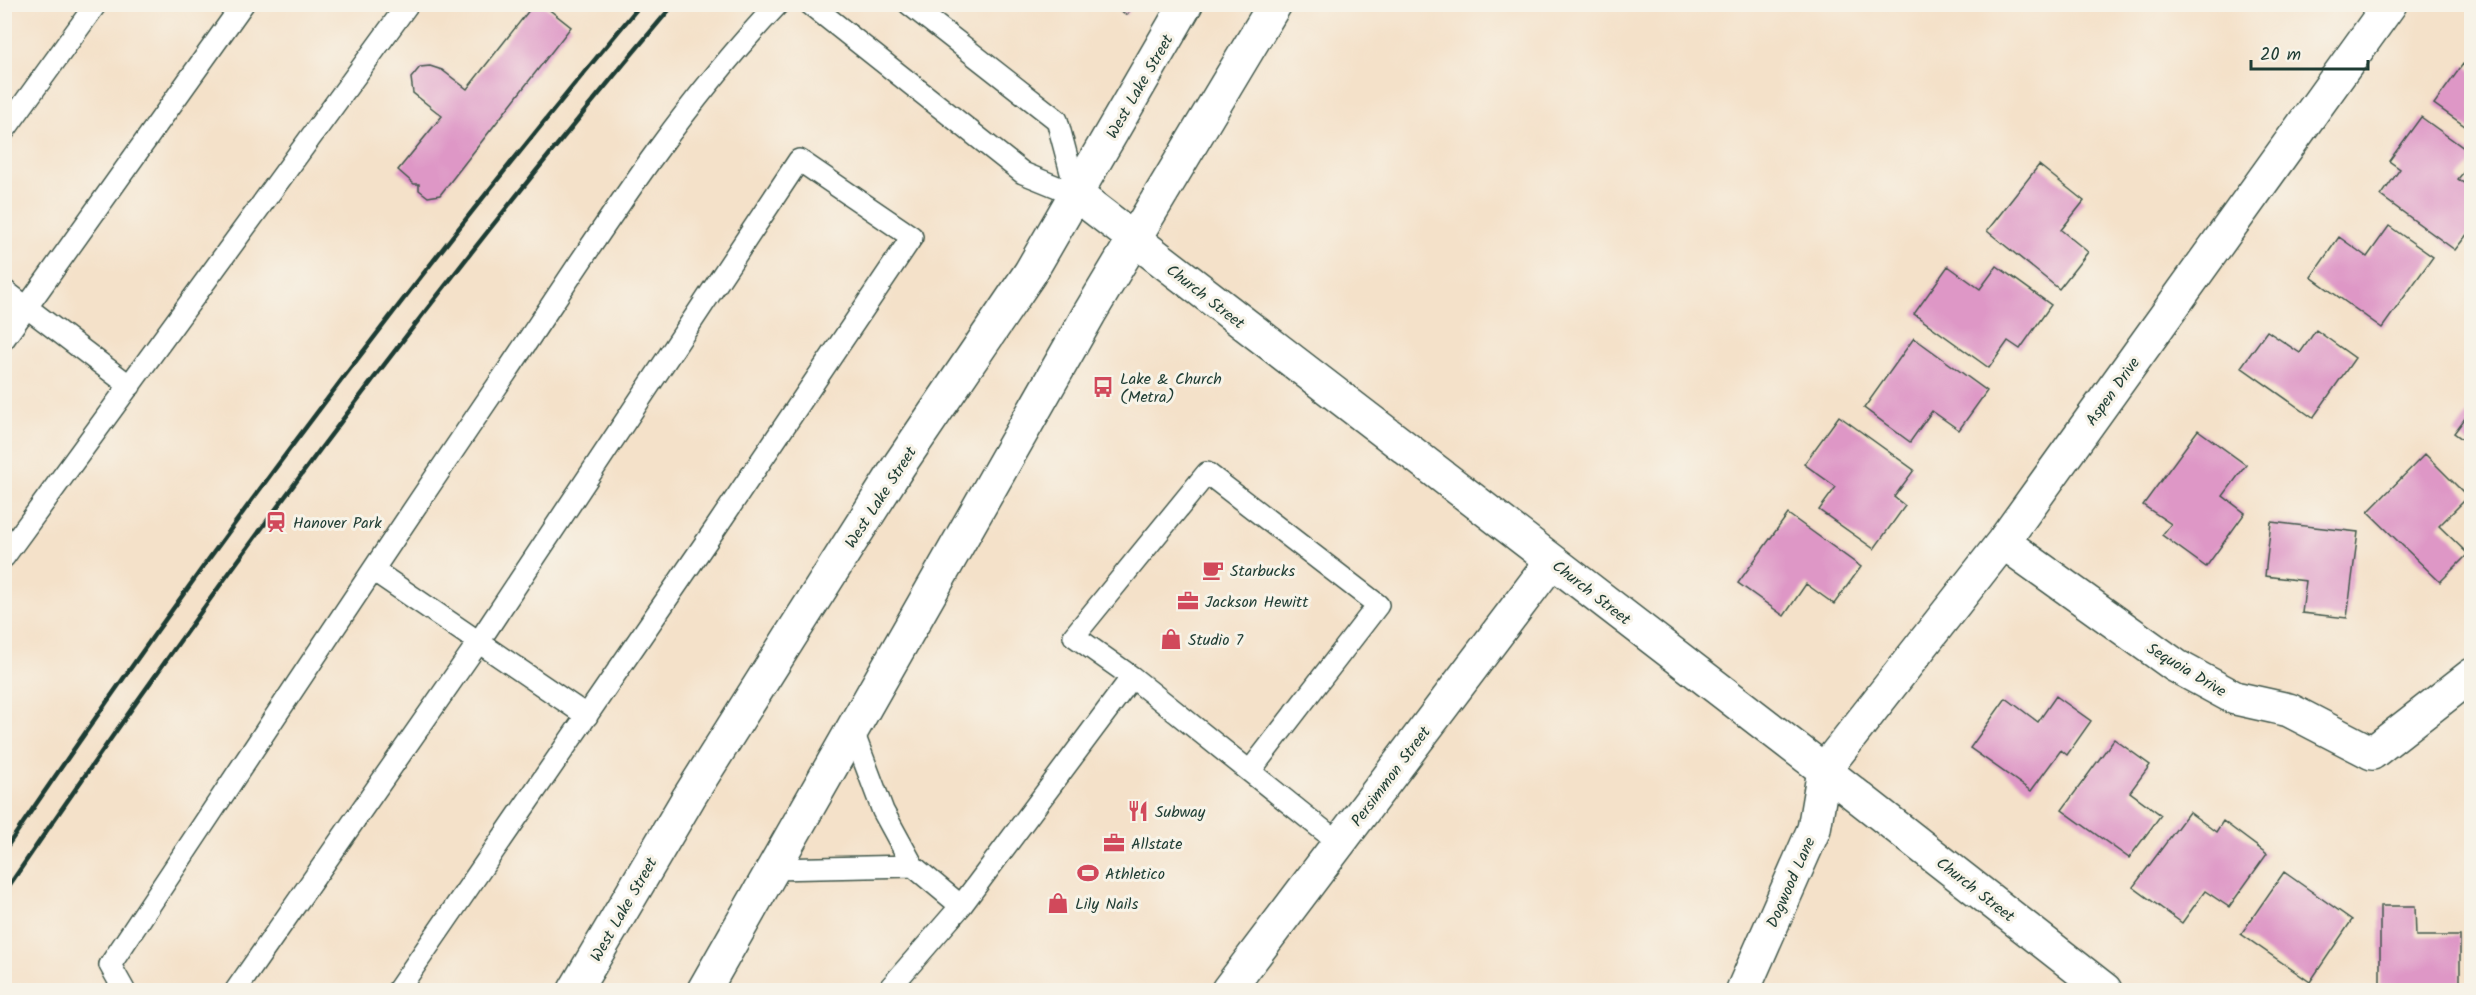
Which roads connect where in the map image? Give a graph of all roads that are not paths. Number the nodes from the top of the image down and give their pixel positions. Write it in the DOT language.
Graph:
graph roads {
  1 [pos="96,4"];
  2 [pos="243,4"];
  3 [pos="408,4"];
  4 [pos="778,4"];
  5 [pos="810,4"];
  6 [pos="909,4"];
  7 [pos="1186,4"];
  8 [pos="1275,4"];
  9 [pos="2390,4"];
  10 [pos="4,130"];
  11 [pos="1077,195"];
  12 [pos="1132,239"];
  13 [pos="4,290"];
  14 [pos="27,308"];
  15 [pos="4,339"];
  16 [pos="130,386"];
  17 [pos="2003,542"];
  18 [pos="4,557"];
  19 [pos="1552,561"];
  20 [pos="373,570"];
  21 [pos="478,643"];
  22 [pos="2472,675"];
  23 [pos="1132,677"];
  24 [pos="586,716"];
  25 [pos="852,729"];
  26 [pos="1824,770"];
  27 [pos="1250,771"];
  28 [pos="1339,843"];
  29 [pos="913,866"];
  30 [pos="773,869"];
  31 [pos="961,906"];
  32 [pos="124,990"];
  33 [pos="236,990"];
  34 [pos="398,990"];
  35 [pos="575,990"];
  36 [pos="704,990"];
  37 [pos="888,990"];
  38 [pos="1228,990"];
  39 [pos="1743,990"];
  40 [pos="2105,990"];
  1 -- 10 [label="lane"];
  2 -- 14 [label="lane"];
  3 -- 16 [label="lane"];
  4 -- 20 [label="lane"];
  5 -- 11 [label="lane"];
  6 -- 11 [label="lane"];
  7 -- 11 [label="main road, West Lake Street"];
  8 -- 12 [label="main road"];
  9 -- 17 [label="main road, Aspen Drive"];
  11 -- 12 [label="main road, Church Street"];
  11 -- 35 [label="main road, West Lake Street"];
  12 -- 19 [label="main road, Church Street"];
  12 -- 25 [label="main road"];
  13 -- 14 [label="lane"];
  14 -- 15 [label="lane"];
  14 -- 16 [label="lane"];
  16 -- 18 [label="lane"];
  17 -- 22 [label="main road, Sequoia Drive"];
  17 -- 26 [label="main road, Aspen Drive"];
  19 -- 26 [label="main road, Church Street"];
  19 -- 28 [label="main road, Persimmon Street"];
  20 -- 21 [label="lane"];
  20 -- 32 [label="lane"];
  21 -- 24 [label="lane"];
  21 -- 24 [label="lane"];
  21 -- 33 [label="lane"];
  23 -- 27 [label="lane"];
  23 -- 27 [label="lane"];
  23 -- 31 [label="lane"];
  24 -- 34 [label="lane"];
  25 -- 29 [label="lane"];
  25 -- 30 [label="main road"];
  26 -- 39 [label="main road, Dogwood Lane"];
  26 -- 40 [label="main road, Church Street"];
  27 -- 28 [label="lane"];
  28 -- 38 [label="main road, Persimmon Street"];
  29 -- 30 [label="lane"];
  29 -- 31 [label="lane"];
  30 -- 36 [label="main road"];
  31 -- 37 [label="lane"];
}
